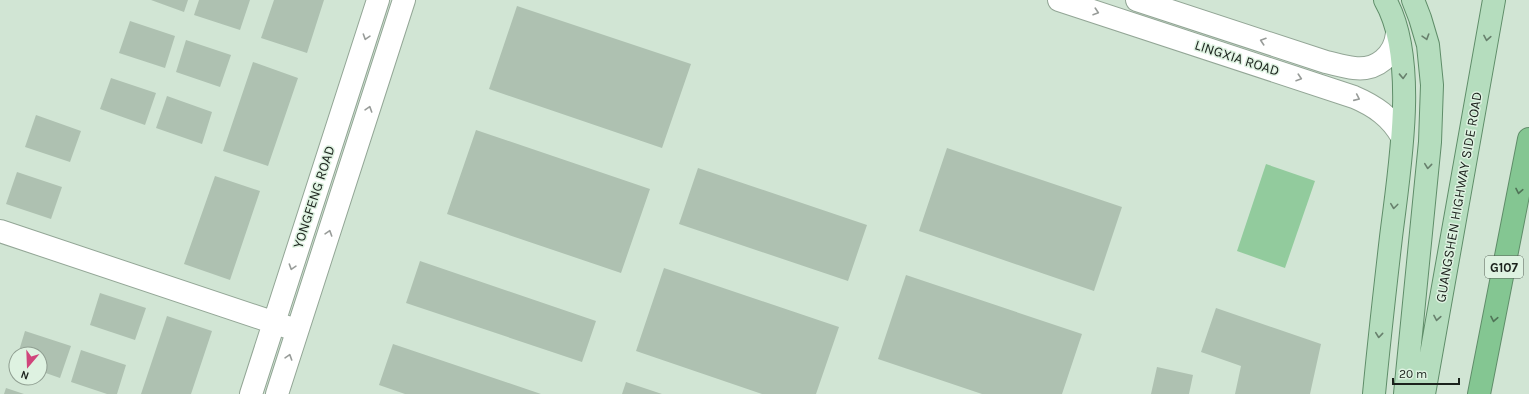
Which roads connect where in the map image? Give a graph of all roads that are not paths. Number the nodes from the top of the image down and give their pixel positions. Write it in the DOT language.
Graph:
graph roads {
  1 [pos="378,0"];
  2 [pos="404,0"];
  3 [pos="1059,0"];
  4 [pos="1137,0"];
  5 [pos="1413,0"];
  6 [pos="1494,0"];
  7 [pos="1388,5"];
  8 [pos="1397,32"];
  9 [pos="1402,137"];
  10 [pos="1529,139"];
  11 [pos="0,230"];
  12 [pos="274,323"];
  13 [pos="297,331"];
  14 [pos="251,394"];
  15 [pos="277,394"];
  16 [pos="1374,394"];
  17 [pos="1405,394"];
  18 [pos="1424,394"];
  19 [pos="1479,394"];
  1 -- 12 [label="street, YONGFENG ROAD, one-way"];
  13 -- 2 [label="street, YONGFENG ROAD, one-way"];
  3 -- 9 [label="street, LINGXIA ROAD, one-way"];
  8 -- 4 [label="street, LINGXIA ROAD, one-way"];
  5 -- 17 [label="main road, one-way"];
  6 -- 18 [label="main road, GUANGSHEN HIGHWAY SIDE ROAD, one-way"];
  7 -- 8 [label="main road"];
  8 -- 9 [label="main road, one-way"];
  9 -- 16 [label="main road, one-way"];
  10 -- 19 [label="highway, G107, one-way"];
  11 -- 12 [label="street"];
  12 -- 13 [label="street"];
  12 -- 14 [label="street, YONGFENG ROAD"];
  15 -- 13 [label="street, YONGFENG ROAD, one-way"];
}
